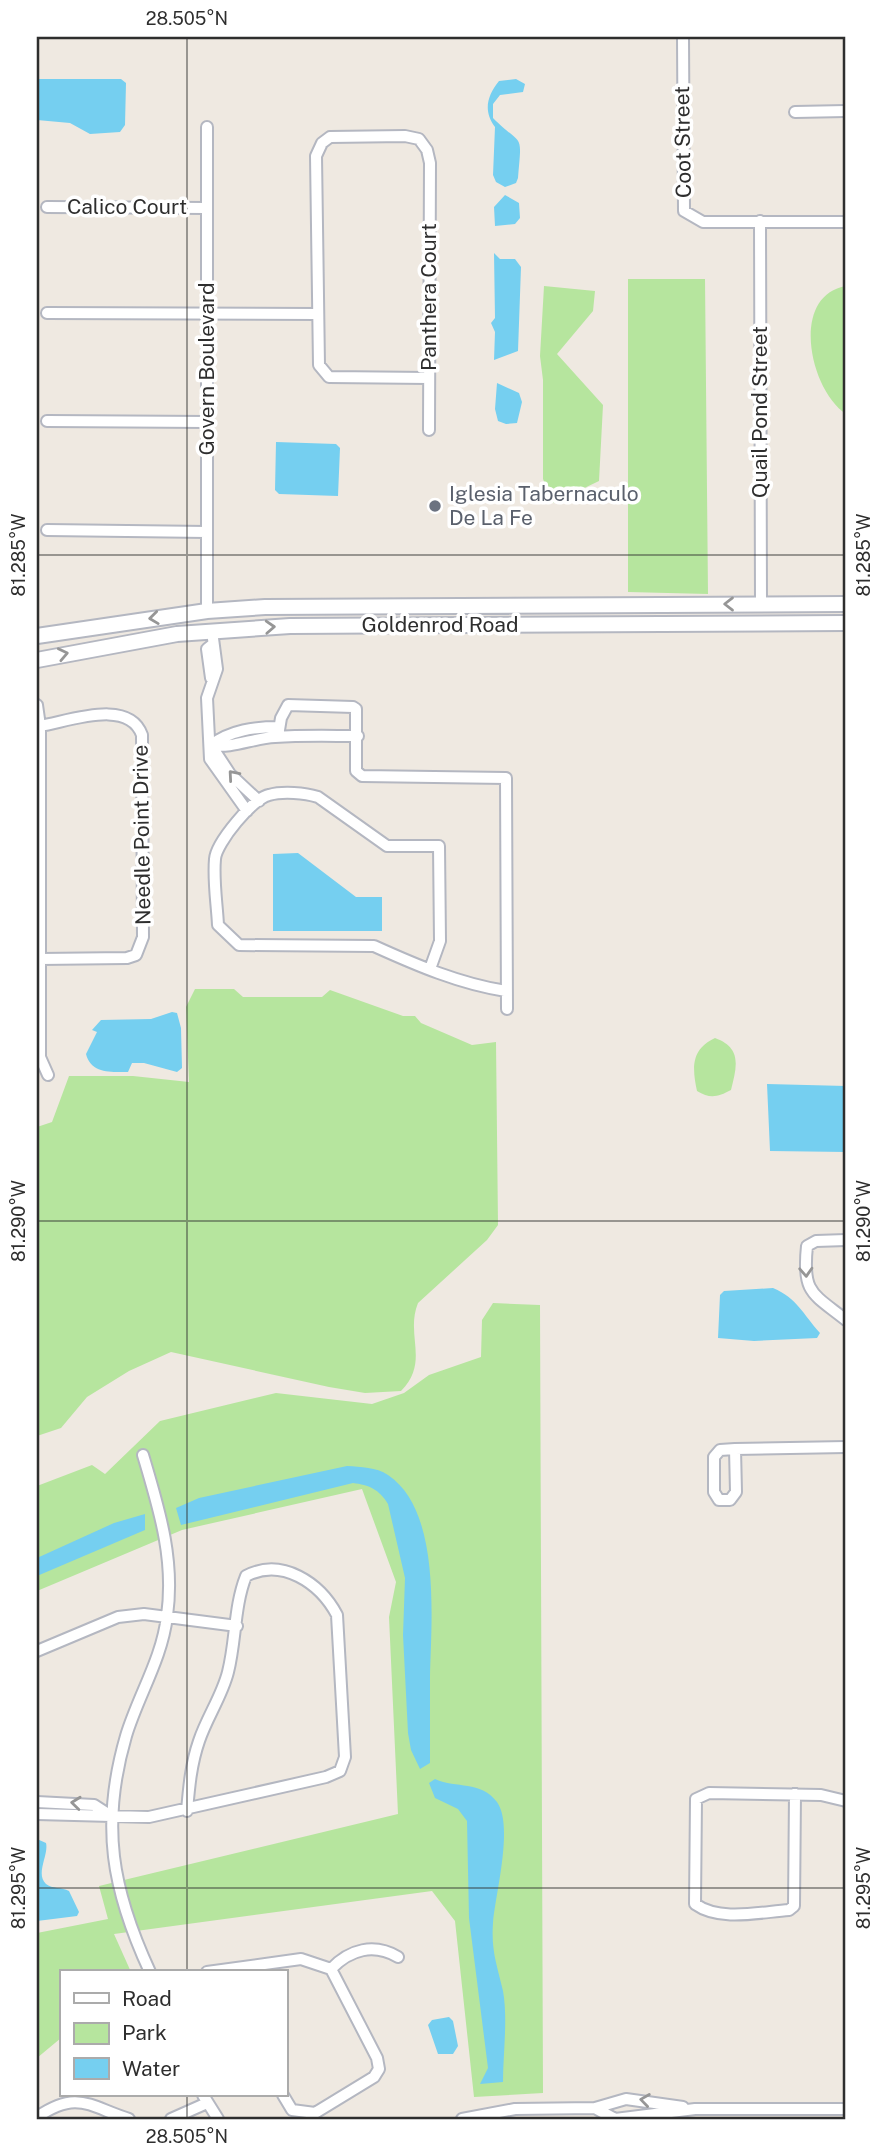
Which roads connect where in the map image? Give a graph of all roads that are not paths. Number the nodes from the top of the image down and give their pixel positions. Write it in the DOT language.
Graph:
graph roads {
  1 [pos="683,37"];
  2 [pos="846,111"];
  3 [pos="795,112"];
  4 [pos="207,127"];
  5 [pos="47,207"];
  6 [pos="207,208"];
  7 [pos="760,221"];
  8 [pos="846,222"];
  9 [pos="47,313"];
  10 [pos="207,314"];
  11 [pos="318,314"];
  12 [pos="429,378"];
  13 [pos="47,421"];
  14 [pos="207,422"];
  15 [pos="429,430"];
  16 [pos="47,530"];
  17 [pos="207,531"];
  18 [pos="761,604"];
  19 [pos="846,604"];
  20 [pos="621,605"];
  21 [pos="489,606"];
  22 [pos="246,609"];
  23 [pos="207,611"];
  24 [pos="846,612"];
  25 [pos="789,623"];
  26 [pos="846,623"];
  27 [pos="604,624"];
  28 [pos="505,625"];
  29 [pos="350,626"];
  30 [pos="177,634"];
  31 [pos="37,636"];
  32 [pos="212,638"];
  33 [pos="37,660"];
  34 [pos="37,705"];
  35 [pos="40,726"];
  36 [pos="279,732"];
  37 [pos="358,736"];
  38 [pos="211,746"];
  39 [pos="259,801"];
  40 [pos="247,811"];
  41 [pos="40,959"];
  42 [pos="430,969"];
  43 [pos="506,990"];
  44 [pos="507,1009"];
  45 [pos="48,1075"];
  46 [pos="846,1240"];
  47 [pos="846,1320"];
  48 [pos="846,1447"];
  49 [pos="735,1449"];
  50 [pos="143,1455"];
  51 [pos="167,1617"];
  52 [pos="237,1626"];
  53 [pos="37,1651"];
  54 [pos="795,1794"];
  55 [pos="846,1801"];
  56 [pos="37,1802"];
  57 [pos="187,1811"];
  58 [pos="37,1814"];
  59 [pos="111,1816"];
  60 [pos="398,1957"];
  61 [pos="331,1969"];
  62 [pos="149,1970"];
  63 [pos="234,1970"];
  64 [pos="284,2096"];
  65 [pos="205,2099"];
  66 [pos="595,2108"];
  67 [pos="695,2109"];
  68 [pos="846,2109"];
  69 [pos="37,2117"];
  70 [pos="130,2119"];
  71 [pos="171,2119"];
  72 [pos="218,2119"];
  73 [pos="462,2119"];
  1 -- 7 [label="street, Coot Street"];
  2 -- 3 [label="street"];
  4 -- 6 [label="street, Govern Boulevard"];
  5 -- 6 [label="street, Calico Court"];
  6 -- 10 [label="street, Govern Boulevard"];
  7 -- 8 [label="street"];
  7 -- 18 [label="street, Quail Pond Street"];
  9 -- 10 [label="street"];
  10 -- 11 [label="street"];
  10 -- 14 [label="street, Govern Boulevard"];
  11 -- 12 [label="street"];
  11 -- 12 [label="street, Panthera Court"];
  12 -- 15 [label="street, Panthera Court"];
  13 -- 14 [label="street"];
  14 -- 17 [label="street, Govern Boulevard"];
  16 -- 17 [label="street"];
  17 -- 23 [label="street, Govern Boulevard"];
  18 -- 19 [label="main road, Goldenrod Road"];
  18 -- 20 [label="main road, Goldenrod Road, one-way"];
  18 -- 27 [label="main road"];
  20 -- 21 [label="main road, Goldenrod Road"];
  20 -- 28 [label="main road"];
  21 -- 22 [label="main road, Goldenrod Road"];
  21 -- 29 [label="main road"];
  22 -- 23 [label="main road, Goldenrod Road"];
  22 -- 32 [label="main road"];
  23 -- 30 [label="main road"];
  23 -- 31 [label="main road, Goldenrod Road, one-way"];
  24 -- 25 [label="main road"];
  25 -- 26 [label="main road, Goldenrod Road"];
  25 -- 27 [label="main road, Goldenrod Road"];
  27 -- 28 [label="main road, Goldenrod Road"];
  28 -- 29 [label="main road, Goldenrod Road"];
  32 -- 29 [label="main road, Goldenrod Road, one-way"];
  30 -- 32 [label="main road, Goldenrod Road"];
  33 -- 30 [label="main road, Goldenrod Road, one-way"];
  32 -- 38 [label="street"];
  34 -- 35 [label="street"];
  35 -- 41 [label="street"];
  35 -- 41 [label="street, Needle Point Drive"];
  36 -- 37 [label="street"];
  36 -- 37 [label="street"];
  36 -- 38 [label="street"];
  37 -- 43 [label="street"];
  39 -- 38 [label="street, one-way"];
  38 -- 40 [label="street"];
  39 -- 40 [label="street"];
  39 -- 42 [label="street"];
  40 -- 42 [label="street"];
  41 -- 45 [label="street"];
  42 -- 43 [label="street"];
  43 -- 44 [label="street"];
  46 -- 47 [label="street, one-way"];
  48 -- 49 [label="street"];
  49 -- 49 [label="street"];
  50 -- 51 [label="street"];
  51 -- 52 [label="street"];
  51 -- 53 [label="street"];
  51 -- 59 [label="street"];
  52 -- 57 [label="street"];
  52 -- 57 [label="street"];
  54 -- 54 [label="street"];
  54 -- 55 [label="street"];
  59 -- 56 [label="street, one-way"];
  57 -- 59 [label="street"];
  58 -- 59 [label="street"];
  59 -- 62 [label="street"];
  60 -- 61 [label="street"];
  61 -- 63 [label="street"];
  61 -- 64 [label="street"];
  65 -- 71 [label="street"];
  65 -- 72 [label="street"];
  67 -- 66 [label="street, one-way"];
  66 -- 67 [label="street"];
  66 -- 73 [label="street"];
  67 -- 68 [label="street"];
  69 -- 70 [label="street"];
}
